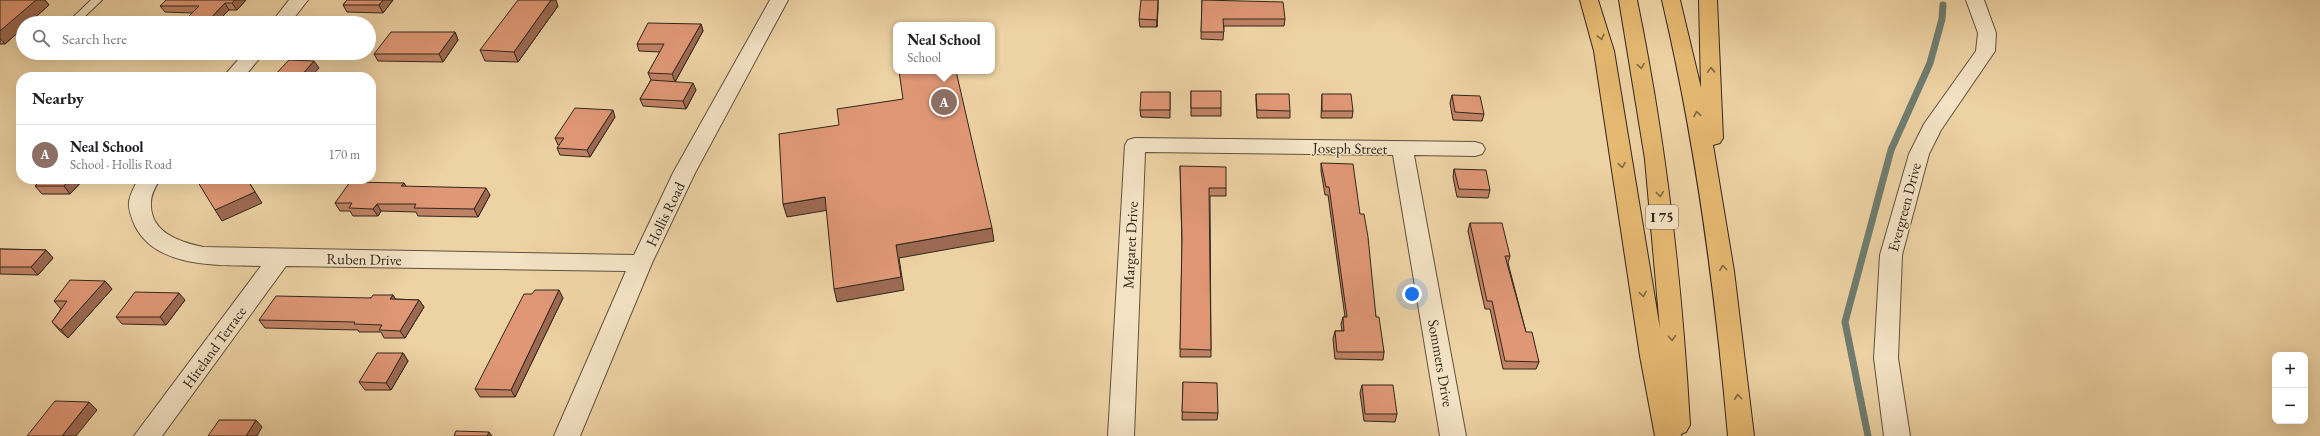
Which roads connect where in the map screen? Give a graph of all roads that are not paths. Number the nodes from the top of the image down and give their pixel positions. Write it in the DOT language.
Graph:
graph roads {
  1 [pos="97,0"];
  2 [pos="299,0"];
  3 [pos="779,0"];
  4 [pos="1588,0"];
  5 [pos="1628,0"];
  6 [pos="1671,0"];
  7 [pos="1708,0"];
  8 [pos="1975,0"];
  9 [pos="80,16"];
  10 [pos="286,16"];
  11 [pos="248,60"];
  12 [pos="237,72"];
  13 [pos="1226,146"];
  14 [pos="1402,148"];
  15 [pos="1475,149"];
  16 [pos="147,184"];
  17 [pos="1715,207"];
  18 [pos="280,257"];
  19 [pos="641,263"];
  20 [pos="148,436"];
  21 [pos="567,436"];
  22 [pos="1121,436"];
  23 [pos="1453,436"];
  24 [pos="1668,436"];
  25 [pos="1677,436"];
  26 [pos="1741,436"];
  27 [pos="1897,436"];
  1 -- 9 [label="lane"];
  2 -- 10 [label="street"];
  3 -- 19 [label="street, Hollis Road"];
  4 -- 24 [label="highway, one-way"];
  5 -- 25 [label="highway, I 75, one-way"];
  17 -- 6 [label="highway, one-way"];
  17 -- 7 [label="highway, one-way"];
  8 -- 27 [label="street, Evergreen Drive"];
  11 -- 12 [label="street"];
  13 -- 14 [label="street, Joseph Street"];
  13 -- 22 [label="street, Margaret Drive"];
  14 -- 15 [label="street, Joseph Street"];
  14 -- 23 [label="street, Sommers Drive"];
  16 -- 18 [label="street, Ruben Drive"];
  26 -- 17 [label="highway, one-way"];
  18 -- 19 [label="street, Ruben Drive"];
  18 -- 20 [label="street, Hireland Terrace"];
  19 -- 21 [label="street, Hollis Road"];
}
